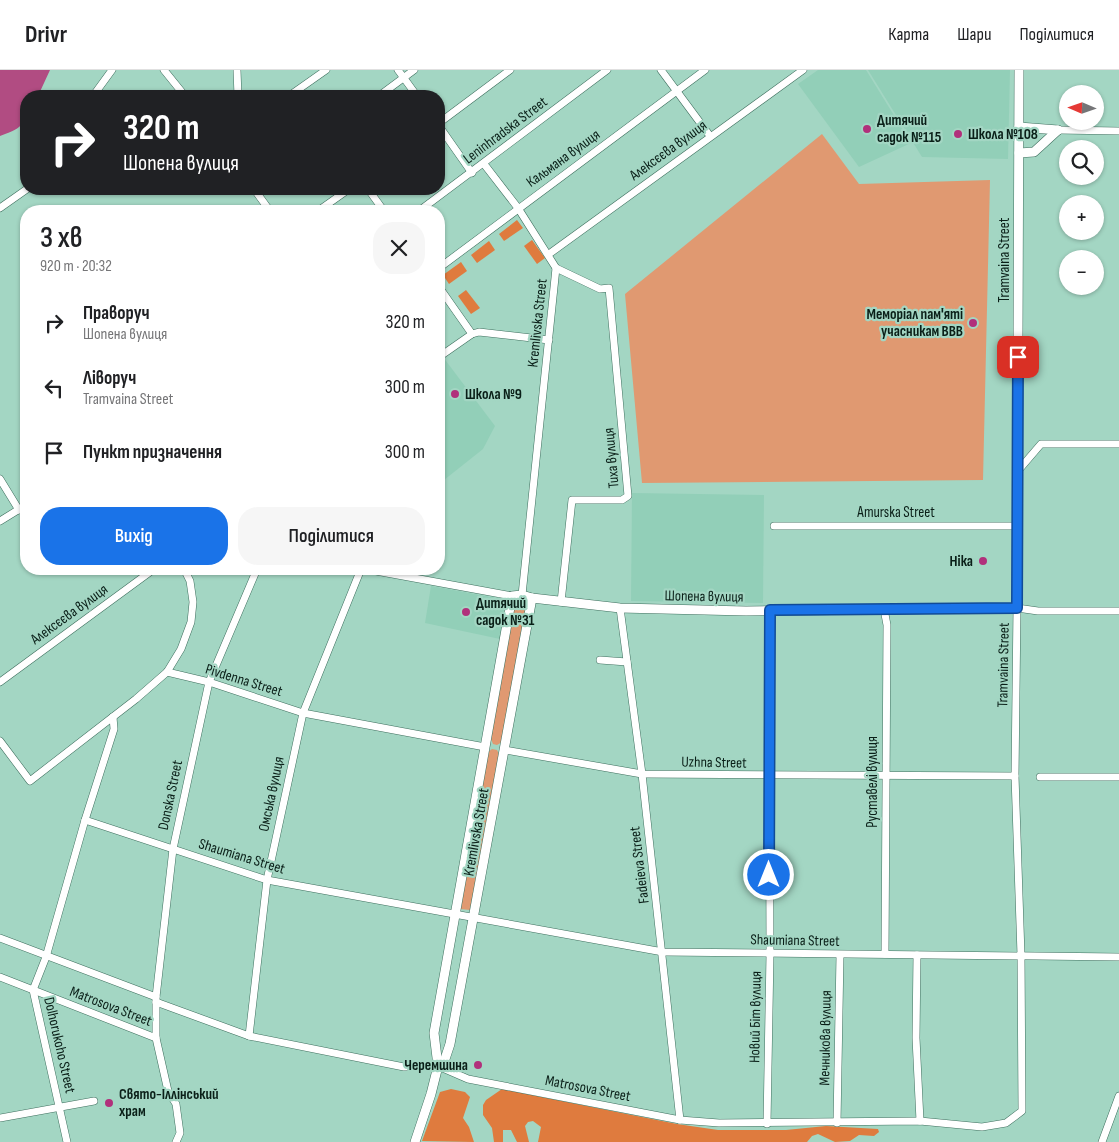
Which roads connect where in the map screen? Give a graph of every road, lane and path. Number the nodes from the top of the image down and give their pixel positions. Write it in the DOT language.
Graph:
graph roads {
  1 [pos="112,70"];
  2 [pos="164,70"];
  3 [pos="237,70"];
  4 [pos="326,70"];
  5 [pos="398,70"];
  6 [pos="414,70"];
  7 [pos="510,70"];
  8 [pos="607,70"];
  9 [pos="661,70"];
  10 [pos="705,70"];
  11 [pos="803,70"];
  12 [pos="1019,70"];
  13 [pos="404,78"];
  14 [pos="97,90"];
  15 [pos="180,90"];
  16 [pos="238,90"];
  17 [pos="303,90"];
  18 [pos="387,90"];
  19 [pos="413,90"];
  20 [pos="677,91"];
  21 [pos="445,120"];
  22 [pos="1019,127"];
  23 [pos="1058,130"];
  24 [pos="1119,131"];
  25 [pos="445,134"];
  26 [pos="710,136"];
  27 [pos="1019,153"];
  28 [pos="484,164"];
  29 [pos="472,172"];
  30 [pos="445,192"];
  31 [pos="20,194"];
  32 [pos="341,195"];
  33 [pos="441,195"];
  34 [pos="326,205"];
  35 [pos="427,205"];
  36 [pos="0,208"];
  37 [pos="518,208"];
  38 [pos="550,254"];
  39 [pos="445,263"];
  40 [pos="556,265"];
  41 [pos="445,295"];
  42 [pos="472,334"];
  43 [pos="549,340"];
  44 [pos="445,353"];
  45 [pos="1119,444"];
  46 [pos="1017,472"];
  47 [pos="0,479"];
  48 [pos="19,510"];
  49 [pos="0,521"];
  50 [pos="774,526"];
  51 [pos="1018,526"];
  52 [pos="146,575"];
  53 [pos="187,575"];
  54 [pos="254,575"];
  55 [pos="360,575"];
  56 [pos="396,575"];
  57 [pos="522,595"];
  58 [pos="512,596"];
  59 [pos="532,598"];
  60 [pos="561,602"];
  61 [pos="620,608"];
  62 [pos="1017,608"];
  63 [pos="884,609"];
  64 [pos="770,610"];
  65 [pos="1119,611"];
  66 [pos="600,660"];
  67 [pos="627,662"];
  68 [pos="167,672"];
  69 [pos="0,682"];
  70 [pos="209,682"];
  71 [pos="303,713"];
  72 [pos="112,718"];
  73 [pos="0,741"];
  74 [pos="485,747"];
  75 [pos="505,750"];
  76 [pos="642,774"];
  77 [pos="769,776"];
  78 [pos="886,776"];
  79 [pos="1015,776"];
  80 [pos="1040,777"];
  81 [pos="1119,777"];
  82 [pos="85,820"];
  83 [pos="173,849"];
  84 [pos="267,880"];
  85 [pos="455,914"];
  86 [pos="475,917"];
  87 [pos="0,938"];
  88 [pos="663,952"];
  89 [pos="770,954"];
  90 [pos="840,954"];
  91 [pos="885,954"];
  92 [pos="1021,955"];
  93 [pos="917,956"];
  94 [pos="46,957"];
  95 [pos="1119,957"];
  96 [pos="0,977"];
  97 [pos="33,990"];
  98 [pos="156,1000"];
  99 [pos="250,1036"];
  100 [pos="156,1038"];
  101 [pos="438,1066"];
  102 [pos="1119,1096"];
  103 [pos="94,1101"];
  104 [pos="60,1108"];
  105 [pos="1022,1111"];
  106 [pos="0,1118"];
  107 [pos="680,1120"];
  108 [pos="920,1121"];
  109 [pos="837,1123"];
  110 [pos="766,1124"];
  111 [pos="67,1142"];
  112 [pos="176,1142"];
  113 [pos="415,1142"];
  114 [pos="1102,1142"];
  1 -- 14 [label="street"];
  2 -- 15 [label="street"];
  3 -- 16 [label="street"];
  4 -- 17 [label="street"];
  5 -- 13 [label="street"];
  6 -- 13 [label="street"];
  7 -- 21 [label="street"];
  8 -- 28 [label="street, Leninhradska Street"];
  9 -- 20 [label="street"];
  10 -- 20 [label="street, Кальмана вулиця"];
  11 -- 26 [label="street, Алексєєва вулиця"];
  12 -- 22 [label="street, Tramvaina Street"];
  13 -- 18 [label="street"];
  13 -- 19 [label="street"];
  20 -- 26 [label="street"];
  20 -- 37 [label="street, Кальмана вулиця"];
  22 -- 23 [label="street"];
  22 -- 27 [label="street, Tramvaina Street"];
  23 -- 24 [label="street"];
  23 -- 27 [label="street"];
  25 -- 29 [label="street"];
  26 -- 38 [label="street, Алексєєва вулиця"];
  27 -- 46 [label="street, Tramvaina Street"];
  28 -- 29 [label="street, Leninhradska Street"];
  28 -- 37 [label="street"];
  29 -- 30 [label="street, Leninhradska Street"];
  31 -- 36 [label="street"];
  32 -- 34 [label="street"];
  33 -- 35 [label="street, Leninhradska Street"];
  37 -- 38 [label="street"];
  37 -- 39 [label="street, Кальмана вулиця"];
  38 -- 40 [label="street"];
  40 -- 43 [label="street, Kremlivska Street"];
  40 -- 60 [label="street, Тиха вулиця"];
  41 -- 42 [label="street"];
  42 -- 43 [label="street"];
  42 -- 44 [label="street"];
  43 -- 57 [label="street, Kremlivska Street"];
  45 -- 46 [label="street"];
  46 -- 51 [label="street, Tramvaina Street"];
  47 -- 48 [label="street"];
  48 -- 49 [label="street"];
  50 -- 51 [label="street, Amurska Street"];
  51 -- 62 [label="street, Tramvaina Street"];
  52 -- 69 [label="street, Алексєєва вулиця"];
  53 -- 68 [label="street"];
  54 -- 70 [label="street, Donska Street"];
  55 -- 71 [label="street, Омська вулиця"];
  56 -- 58 [label="street"];
  57 -- 58 [label="street, Шопена вулиця"];
  57 -- 59 [label="street, Шопена вулиця"];
  58 -- 74 [label="street, Kremlivska Street"];
  59 -- 60 [label="street, Шопена вулиця"];
  59 -- 75 [label="street, Kremlivska Street"];
  60 -- 61 [label="street, Шопена вулиця"];
  61 -- 64 [label="street, Шопена вулиця"];
  61 -- 67 [label="street, Fadeieva Street"];
  62 -- 63 [label="street, Шопена вулиця"];
  62 -- 65 [label="street"];
  62 -- 79 [label="street, Tramvaina Street"];
  63 -- 64 [label="street, Шопена вулиця"];
  63 -- 78 [label="street, Руставелі вулиця"];
  64 -- 77 [label="street, Новий Біт вулиця"];
  66 -- 67 [label="street"];
  67 -- 76 [label="street, Fadeieva Street"];
  68 -- 70 [label="street, Pivdenna Street"];
  68 -- 72 [label="street"];
  70 -- 71 [label="street, Pivdenna Street"];
  70 -- 83 [label="street, Donska Street"];
  71 -- 74 [label="street, Pivdenna Street"];
  71 -- 84 [label="street, Омська вулиця"];
  72 -- 73 [label="street"];
  72 -- 82 [label="street"];
  74 -- 85 [label="street, Kremlivska Street"];
  75 -- 76 [label="street, Uzhna Street"];
  75 -- 86 [label="street, Kremlivska Street"];
  76 -- 77 [label="street, Uzhna Street"];
  76 -- 88 [label="street, Fadeieva Street"];
  77 -- 78 [label="street, Uzhna Street"];
  77 -- 89 [label="street, Новий Біт вулиця"];
  78 -- 79 [label="street, Uzhna Street"];
  78 -- 91 [label="street, Руставелі вулиця"];
  79 -- 92 [label="street, Tramvaina Street"];
  80 -- 81 [label="street"];
  82 -- 83 [label="street, Shaumiana Street"];
  82 -- 94 [label="street"];
  83 -- 84 [label="street, Shaumiana Street"];
  83 -- 98 [label="street, Donska Street"];
  84 -- 85 [label="street, Shaumiana Street"];
  84 -- 99 [label="street, Омська вулиця"];
  85 -- 86 [label="street, Shaumiana Street"];
  85 -- 101 [label="street, Kremlivska Street"];
  86 -- 88 [label="street, Shaumiana Street"];
  86 -- 101 [label="street, Kremlivska Street"];
  87 -- 94 [label="street, Matrosova Street"];
  88 -- 89 [label="street, Shaumiana Street"];
  88 -- 107 [label="street, Fadeieva Street"];
  89 -- 90 [label="street, Shaumiana Street"];
  89 -- 110 [label="street, Новий Біт вулиця"];
  90 -- 91 [label="street, Shaumiana Street"];
  90 -- 109 [label="street, Мечникова вулиця"];
  91 -- 93 [label="street, Shaumiana Street"];
  92 -- 93 [label="street, Shaumiana Street"];
  92 -- 95 [label="street, Shaumiana Street"];
  92 -- 105 [label="street, Tramvaina Street"];
  93 -- 108 [label="street"];
  94 -- 97 [label="street, Dolhorukoho Street"];
  94 -- 98 [label="street, Matrosova Street"];
  96 -- 97 [label="street, Matrosova Street"];
  97 -- 100 [label="street, Matrosova Street"];
  97 -- 104 [label="street, Dolhorukoho Street"];
  98 -- 99 [label="street, Matrosova Street"];
  98 -- 100 [label="street, Donska Street"];
  99 -- 101 [label="street, Matrosova Street"];
  100 -- 112 [label="street, Donska Street"];
  101 -- 107 [label="street, Matrosova Street"];
  101 -- 113 [label="street, Kremlivska Street"];
  102 -- 114 [label="street"];
  103 -- 104 [label="street"];
  104 -- 106 [label="street"];
  104 -- 111 [label="street, Dolhorukoho Street"];
  105 -- 108 [label="street, Matrosova Street"];
  107 -- 110 [label="street, Matrosova Street"];
  108 -- 109 [label="street, Matrosova Street"];
  109 -- 110 [label="street, Matrosova Street"];
}
